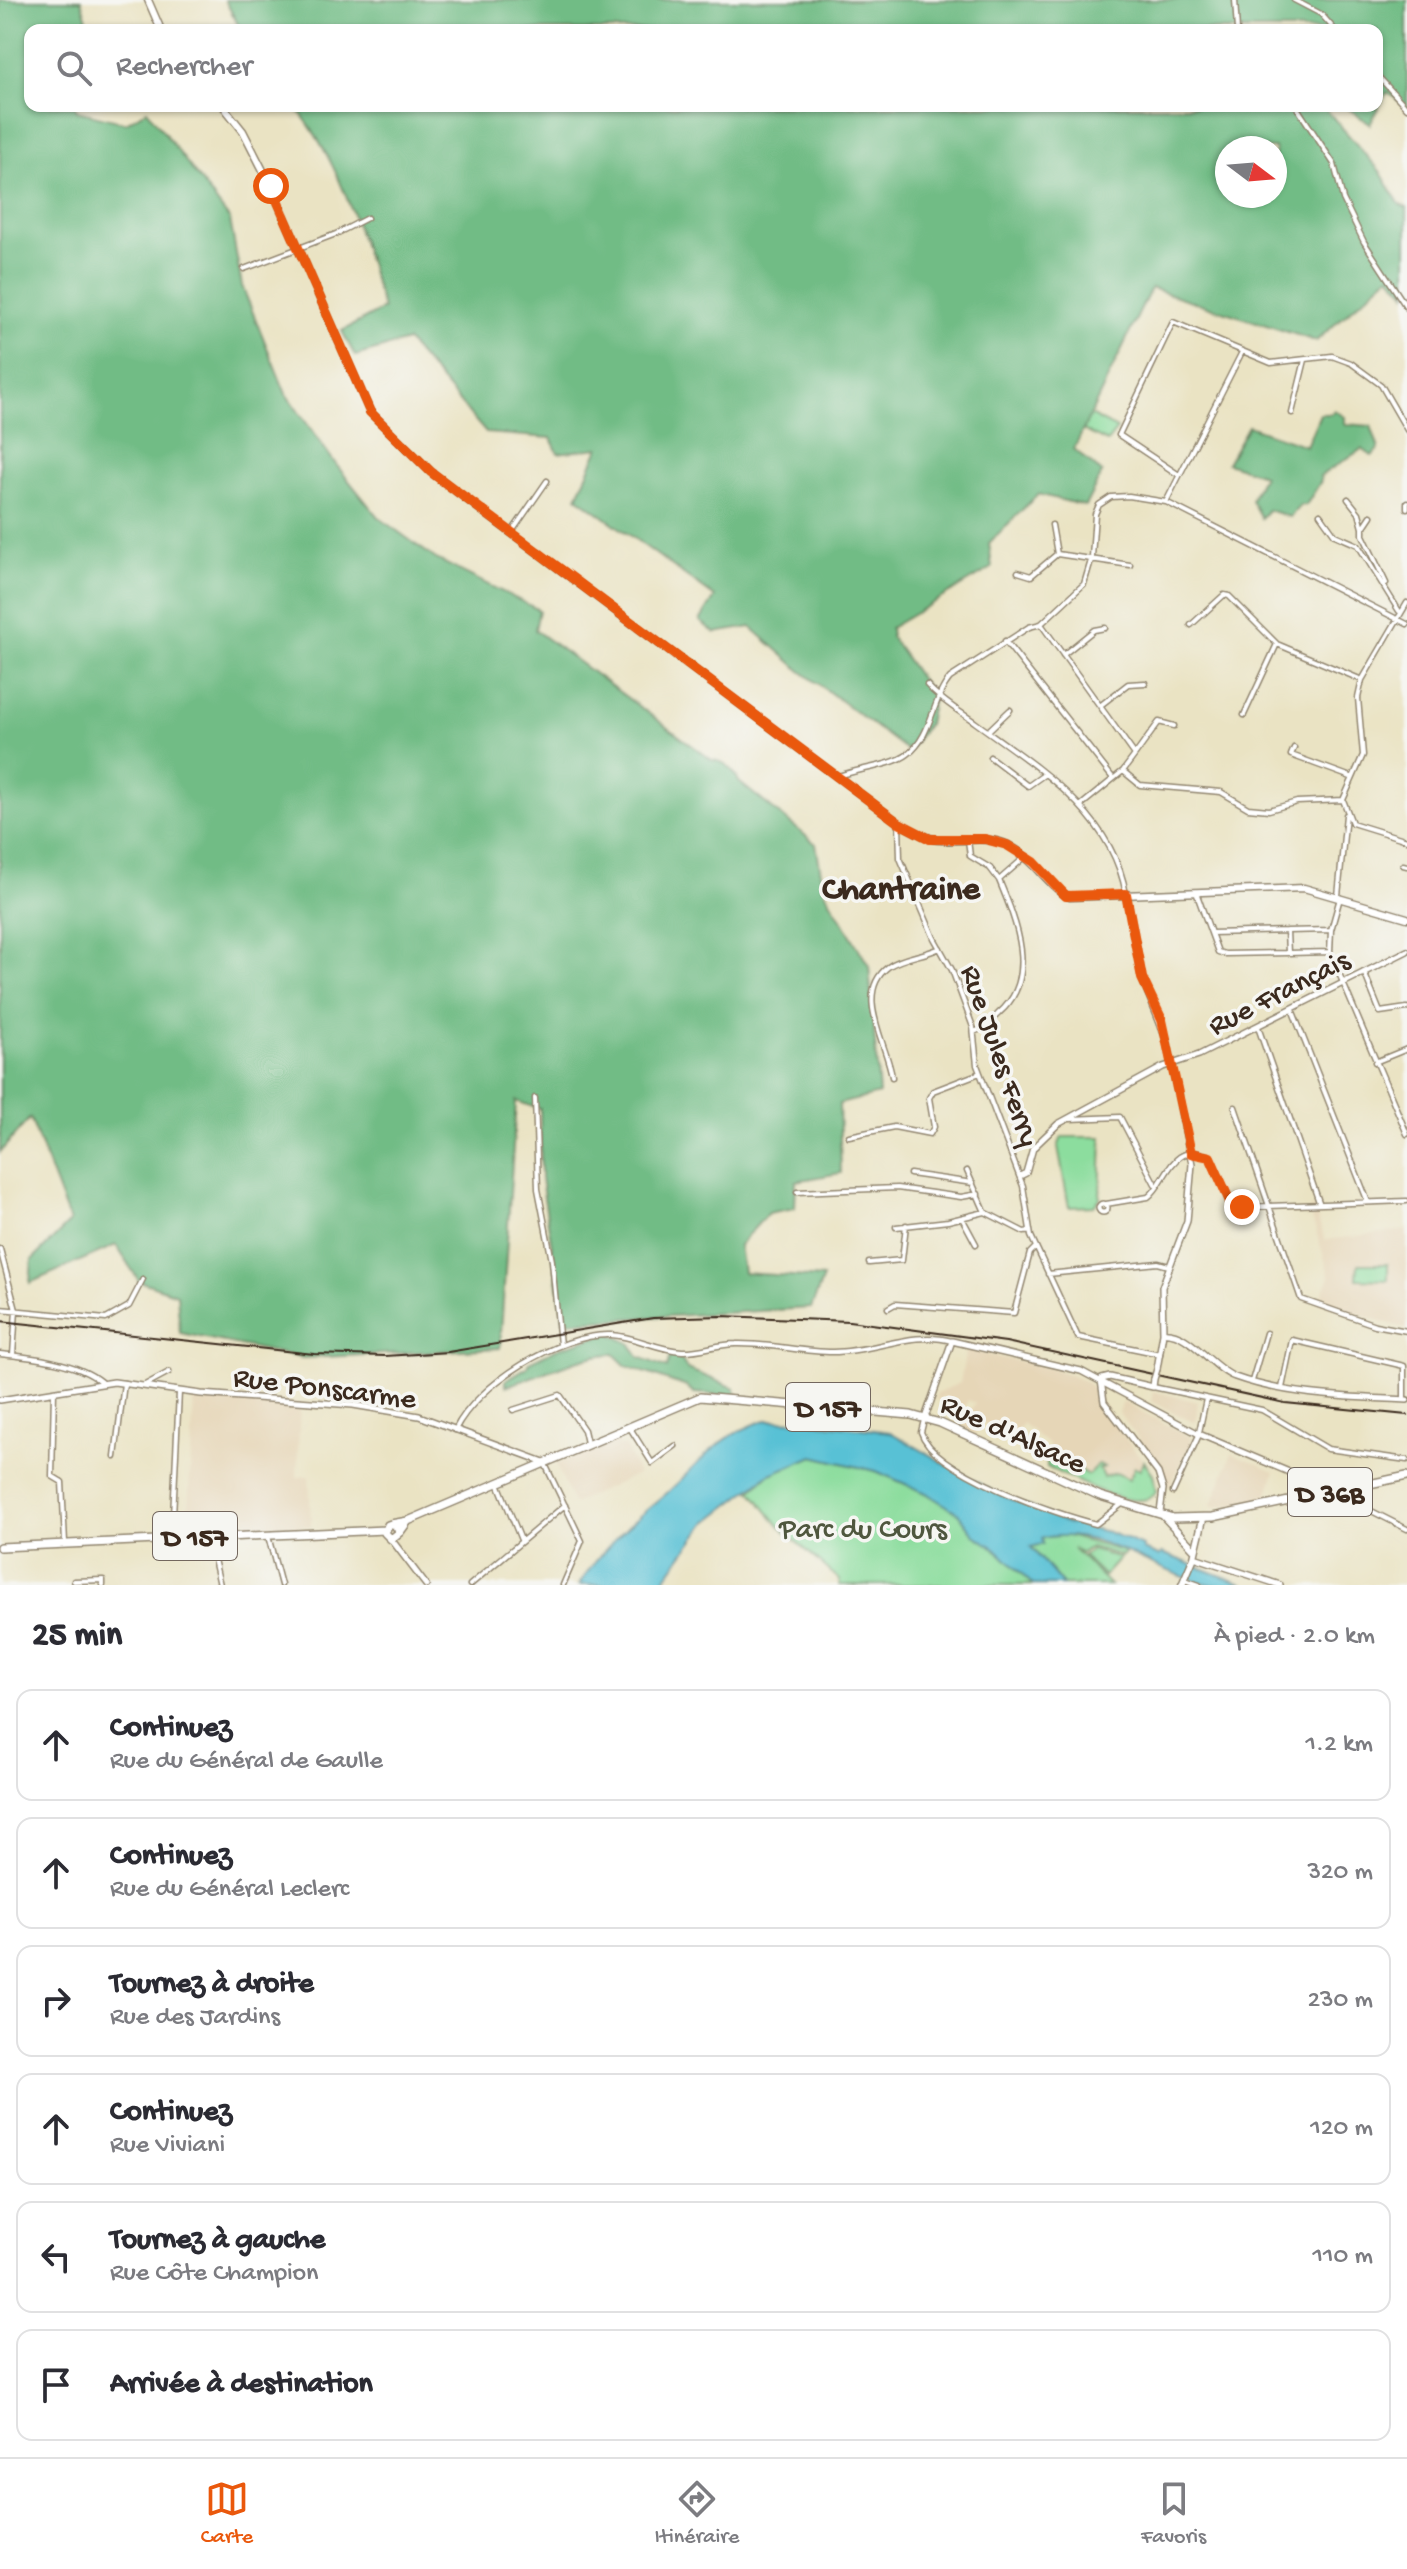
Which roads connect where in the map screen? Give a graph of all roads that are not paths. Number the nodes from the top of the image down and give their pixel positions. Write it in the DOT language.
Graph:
graph roads {
  1 [pos="148,0"];
  2 [pos="1235,0"];
  3 [pos="1294,0"];
  4 [pos="158,24"];
  5 [pos="1237,24"];
  6 [pos="1330,24"];
  7 [pos="1383,82"];
  8 [pos="1407,108"];
  9 [pos="228,112"];
  10 [pos="1300,112"];
  11 [pos="367,218"];
  12 [pos="300,249"];
  13 [pos="244,269"];
  14 [pos="1407,308"];
  15 [pos="1242,352"];
  16 [pos="1305,360"];
  17 [pos="1292,413"];
  18 [pos="1407,430"];
  19 [pos="1179,475"];
  20 [pos="547,481"];
  21 [pos="1348,499"];
  22 [pos="1166,502"];
  23 [pos="1320,514"];
  24 [pos="1371,516"];
  25 [pos="1052,525"];
  26 [pos="1363,528"];
  27 [pos="511,533"];
  28 [pos="1057,554"];
  29 [pos="1092,557"];
  30 [pos="1130,565"];
  31 [pos="1018,572"];
  32 [pos="1388,589"];
  33 [pos="1407,603"];
  34 [pos="1399,611"];
  35 [pos="1395,618"];
  36 [pos="1041,624"];
  37 [pos="1407,624"];
  38 [pos="1191,625"];
  39 [pos="1105,628"];
  40 [pos="1005,641"];
  41 [pos="1277,644"];
  42 [pos="1063,655"];
  43 [pos="1362,680"];
  44 [pos="1145,683"];
  45 [pos="927,685"];
  46 [pos="940,695"];
  47 [pos="1101,705"];
  48 [pos="1010,710"];
  49 [pos="1244,715"];
  50 [pos="1174,726"];
  51 [pos="988,731"];
  52 [pos="1294,748"];
  53 [pos="1135,755"];
  54 [pos="990,757"];
  55 [pos="1123,771"];
  56 [pos="1045,774"];
  57 [pos="1112,777"];
  58 [pos="1351,777"];
  59 [pos="834,778"];
  60 [pos="1343,800"];
  61 [pos="1080,806"];
  62 [pos="1346,815"];
  63 [pos="899,823"];
  64 [pos="968,840"];
  65 [pos="1407,840"];
  66 [pos="1027,856"];
  67 [pos="999,880"];
  68 [pos="1196,892"];
  69 [pos="1126,894"];
  70 [pos="1339,896"];
  71 [pos="1407,918"];
  72 [pos="1331,930"];
  73 [pos="1287,931"];
  74 [pos="1211,933"];
  75 [pos="940,948"];
  76 [pos="1407,951"];
  77 [pos="1330,952"];
  78 [pos="1288,953"];
  79 [pos="1364,972"];
  80 [pos="1345,981"];
  81 [pos="1407,1008"];
  82 [pos="1292,1009"];
  83 [pos="1258,1027"];
  84 [pos="973,1032"];
  85 [pos="1407,1049"];
  86 [pos="1375,1062"];
  87 [pos="1172,1065"];
  88 [pos="980,1073"];
  89 [pos="892,1077"];
  90 [pos="535,1098"];
  91 [pos="1235,1107"];
  92 [pos="1407,1117"];
  93 [pos="1068,1119"];
  94 [pos="1401,1120"];
  95 [pos="1407,1134"];
  96 [pos="849,1136"];
  97 [pos="1191,1153"];
  98 [pos="967,1171"];
  99 [pos="910,1174"];
  100 [pos="1020,1176"];
  101 [pos="973,1183"];
  102 [pos="1155,1184"];
  103 [pos="797,1192"];
  104 [pos="978,1194"];
  105 [pos="1407,1201"];
  106 [pos="1368,1202"];
  107 [pos="1319,1203"];
  108 [pos="1106,1204"];
  109 [pos="1269,1205"];
  110 [pos="985,1212"];
  111 [pos="962,1218"];
  112 [pos="906,1225"];
  113 [pos="896,1227"];
  114 [pos="1030,1231"];
  115 [pos="976,1244"];
  116 [pos="1035,1248"];
  117 [pos="0,1249"];
  118 [pos="1038,1254"];
  119 [pos="1029,1257"];
  120 [pos="2,1261"];
  121 [pos="869,1263"];
  122 [pos="1169,1266"];
  123 [pos="1047,1274"];
  124 [pos="143,1279"];
  125 [pos="888,1308"];
  126 [pos="0,1309"];
  127 [pos="16,1310"];
  128 [pos="1407,1331"];
  129 [pos="1163,1333"];
  130 [pos="1266,1333"];
  131 [pos="952,1341"];
  132 [pos="560,1345"];
  133 [pos="0,1354"];
  134 [pos="1160,1354"];
  135 [pos="13,1355"];
  136 [pos="169,1372"];
  137 [pos="1118,1378"];
  138 [pos="1101,1379"];
  139 [pos="1252,1381"];
  140 [pos="101,1382"];
  141 [pos="124,1383"];
  142 [pos="143,1386"];
  143 [pos="1112,1387"];
  144 [pos="1153,1387"];
  145 [pos="1282,1388"];
  146 [pos="54,1390"];
  147 [pos="179,1392"];
  148 [pos="1206,1399"];
  149 [pos="0,1400"];
  150 [pos="1406,1400"];
  151 [pos="1104,1402"];
  152 [pos="513,1410"];
  153 [pos="925,1418"];
  154 [pos="629,1425"];
  155 [pos="455,1430"];
  156 [pos="1199,1434"];
  157 [pos="587,1443"];
  158 [pos="675,1446"];
  159 [pos="115,1457"];
  160 [pos="1407,1460"];
  161 [pos="544,1462"];
  162 [pos="1407,1476"];
  163 [pos="498,1483"];
  164 [pos="1173,1492"];
  165 [pos="1334,1492"];
  166 [pos="1123,1503"];
  167 [pos="565,1505"];
  168 [pos="1160,1513"];
  169 [pos="1203,1519"];
  170 [pos="408,1521"];
  171 [pos="394,1524"];
  172 [pos="1407,1529"];
  173 [pos="385,1530"];
  174 [pos="267,1534"];
  175 [pos="396,1535"];
  176 [pos="209,1536"];
  177 [pos="172,1537"];
  178 [pos="521,1541"];
  179 [pos="65,1542"];
  180 [pos="2,1545"];
  181 [pos="1194,1553"];
  182 [pos="74,1581"];
  183 [pos="1184,1582"];
  184 [pos="103,1585"];
  185 [pos="220,1585"];
  186 [pos="281,1585"];
  187 [pos="426,1585"];
  188 [pos="470,1585"];
  189 [pos="563,1585"];
  190 [pos="1199,1585"];
  191 [pos="1280,1585"];
  1 -- 4 [label="main road"];
  2 -- 5 [label="street"];
  3 -- 6 [label="street"];
  7 -- 8 [label="street"];
  9 -- 12 [label="main road"];
  10 -- 14 [label="street"];
  11 -- 12 [label="street"];
  12 -- 13 [label="street"];
  12 -- 27 [label="main road"];
  15 -- 16 [label="street"];
  15 -- 19 [label="street"];
  15 -- 19 [label="street"];
  16 -- 17 [label="street"];
  16 -- 18 [label="street"];
  19 -- 22 [label="street"];
  20 -- 27 [label="street"];
  21 -- 26 [label="street"];
  22 -- 29 [label="street"];
  22 -- 35 [label="street"];
  23 -- 32 [label="street"];
  24 -- 26 [label="street"];
  25 -- 28 [label="street"];
  26 -- 32 [label="street"];
  27 -- 59 [label="main road"];
  28 -- 29 [label="street"];
  28 -- 31 [label="street"];
  29 -- 30 [label="street"];
  29 -- 36 [label="street"];
  32 -- 34 [label="street"];
  33 -- 34 [label="street"];
  34 -- 35 [label="street"];
  35 -- 37 [label="street"];
  35 -- 43 [label="street"];
  36 -- 40 [label="street"];
  36 -- 42 [label="street"];
  38 -- 41 [label="street"];
  39 -- 42 [label="street"];
  40 -- 46 [label="street"];
  40 -- 57 [label="street"];
  41 -- 43 [label="street"];
  41 -- 49 [label="street"];
  42 -- 47 [label="street"];
  43 -- 58 [label="street"];
  44 -- 47 [label="street"];
  45 -- 46 [label="street"];
  46 -- 51 [label="street"];
  46 -- 59 [label="street"];
  47 -- 53 [label="street"];
  48 -- 51 [label="street"];
  50 -- 53 [label="street"];
  51 -- 56 [label="street"];
  52 -- 58 [label="street"];
  53 -- 55 [label="street"];
  54 -- 56 [label="street"];
  55 -- 57 [label="street"];
  55 -- 60 [label="street"];
  56 -- 61 [label="street"];
  57 -- 61 [label="street"];
  58 -- 60 [label="street"];
  59 -- 63 [label="main road"];
  60 -- 62 [label="street"];
  61 -- 69 [label="street"];
  62 -- 65 [label="street"];
  62 -- 70 [label="street"];
  63 -- 64 [label="main road"];
  63 -- 75 [label="street, Rue Jules Ferry"];
  64 -- 66 [label="main road"];
  64 -- 67 [label="street"];
  66 -- 67 [label="street"];
  66 -- 69 [label="main road"];
  67 -- 84 [label="street"];
  68 -- 69 [label="main road"];
  68 -- 70 [label="main road"];
  68 -- 74 [label="street"];
  69 -- 87 [label="street"];
  70 -- 71 [label="main road"];
  70 -- 72 [label="street"];
  72 -- 73 [label="street"];
  72 -- 77 [label="street"];
  73 -- 74 [label="street"];
  73 -- 78 [label="street"];
  74 -- 78 [label="street"];
  75 -- 84 [label="street, Rue Jules Ferry"];
  75 -- 89 [label="street, Rue Jules Ferry"];
  76 -- 79 [label="street, Rue Français"];
  77 -- 78 [label="street"];
  77 -- 80 [label="street"];
  79 -- 80 [label="street, Rue Français"];
  79 -- 81 [label="street"];
  80 -- 82 [label="street, Rue Français"];
  80 -- 86 [label="street"];
  82 -- 83 [label="street, Rue Français"];
  82 -- 106 [label="street"];
  83 -- 87 [label="street, Rue Français"];
  83 -- 107 [label="street"];
  84 -- 88 [label="street, Rue Jules Ferry"];
  85 -- 86 [label="street"];
  86 -- 94 [label="street"];
  87 -- 93 [label="street, Rue Français"];
  87 -- 97 [label="street"];
  88 -- 96 [label="street"];
  88 -- 100 [label="street, Rue Jules Ferry"];
  90 -- 132 [label="street"];
  91 -- 109 [label="street"];
  92 -- 94 [label="street"];
  93 -- 100 [label="street, Rue Français"];
  93 -- 102 [label="street"];
  94 -- 95 [label="street"];
  97 -- 102 [label="street"];
  97 -- 109 [label="street"];
  97 -- 122 [label="street"];
  98 -- 101 [label="street"];
  99 -- 101 [label="street"];
  100 -- 114 [label="street, Rue Jules Ferry"];
  101 -- 104 [label="street"];
  102 -- 108 [label="street"];
  103 -- 104 [label="street"];
  104 -- 110 [label="street"];
  105 -- 106 [label="street"];
  106 -- 107 [label="street"];
  107 -- 109 [label="street"];
  109 -- 128 [label="street"];
  110 -- 111 [label="street"];
  110 -- 114 [label="street"];
  111 -- 112 [label="street"];
  111 -- 115 [label="street"];
  112 -- 113 [label="street"];
  112 -- 121 [label="street"];
  114 -- 116 [label="street, Rue Jules Ferry"];
  116 -- 118 [label="street, Rue Jules Ferry"];
  116 -- 119 [label="street"];
  117 -- 120 [label="street"];
  118 -- 119 [label="street"];
  118 -- 123 [label="street, Rue Jules Ferry"];
  119 -- 125 [label="street"];
  120 -- 127 [label="street"];
  122 -- 123 [label="street"];
  122 -- 129 [label="street"];
  123 -- 134 [label="street, Rue Jules Ferry"];
  124 -- 127 [label="street"];
  126 -- 127 [label="street"];
  127 -- 135 [label="street"];
  129 -- 134 [label="street"];
  129 -- 139 [label="street"];
  130 -- 139 [label="street"];
  131 -- 132 [label="street"];
  131 -- 138 [label="street"];
  131 -- 153 [label="street"];
  132 -- 155 [label="street"];
  133 -- 135 [label="street"];
  134 -- 144 [label="street, bridge"];
  135 -- 140 [label="street"];
  136 -- 142 [label="street"];
  137 -- 138 [label="street"];
  137 -- 143 [label="street"];
  137 -- 144 [label="street"];
  138 -- 143 [label="street"];
  138 -- 151 [label="street"];
  139 -- 145 [label="street"];
  140 -- 141 [label="street, Rue Ponscarme"];
  140 -- 146 [label="street, Rue Ponscarme"];
  141 -- 142 [label="street, Rue Ponscarme"];
  141 -- 159 [label="street"];
  142 -- 147 [label="street, Rue Ponscarme"];
  143 -- 151 [label="street"];
  143 -- 156 [label="street"];
  144 -- 148 [label="street"];
  145 -- 150 [label="street"];
  145 -- 150 [label="street"];
  146 -- 149 [label="street, Rue Ponscarme"];
  146 -- 179 [label="street"];
  147 -- 155 [label="street, Rue Ponscarme"];
  147 -- 177 [label="street"];
  148 -- 156 [label="street"];
  148 -- 160 [label="street"];
  151 -- 168 [label="street"];
  152 -- 157 [label="street"];
  153 -- 154 [label="main road, Rue d'Alsace / D 157"];
  153 -- 166 [label="main road, Rue d'Alsace / D 157"];
  153 -- 166 [label="street"];
  154 -- 157 [label="main road, Rue d'Alsace / D 157"];
  154 -- 158 [label="street"];
  155 -- 161 [label="street, Rue Ponscarme"];
  156 -- 164 [label="street"];
  156 -- 165 [label="street"];
  157 -- 161 [label="main road, Rue d'Alsace / D 157"];
  161 -- 163 [label="main road, Rue d'Alsace / D 157"];
  161 -- 167 [label="street"];
  162 -- 165 [label="main road, D 36B"];
  163 -- 170 [label="main road, Rue d'Alsace / D 157"];
  163 -- 178 [label="street"];
  165 -- 169 [label="main road, D 36B"];
  165 -- 172 [label="street"];
  166 -- 168 [label="main road, Rue d'Alsace / D 157"];
  167 -- 178 [label="street"];
  167 -- 189 [label="street"];
  168 -- 169 [label="main road, D 36B"];
  168 -- 181 [label="main road, D 157"];
  169 -- 181 [label="main road"];
  170 -- 171 [label="main road, Rue d'Alsace / D 157"];
  170 -- 175 [label="main road"];
  171 -- 173 [label="main road"];
  171 -- 175 [label="main road"];
  173 -- 174 [label="main road, D 157"];
  173 -- 175 [label="main road"];
  174 -- 176 [label="main road, D 157"];
  174 -- 186 [label="street"];
  175 -- 187 [label="street"];
  176 -- 177 [label="main road, D 157"];
  176 -- 185 [label="street"];
  177 -- 179 [label="main road, D 157"];
  178 -- 188 [label="street"];
  179 -- 180 [label="main road, D 157"];
  181 -- 183 [label="main road"];
  181 -- 191 [label="street, D 157"];
  182 -- 184 [label="street"];
  183 -- 190 [label="street"];
}
